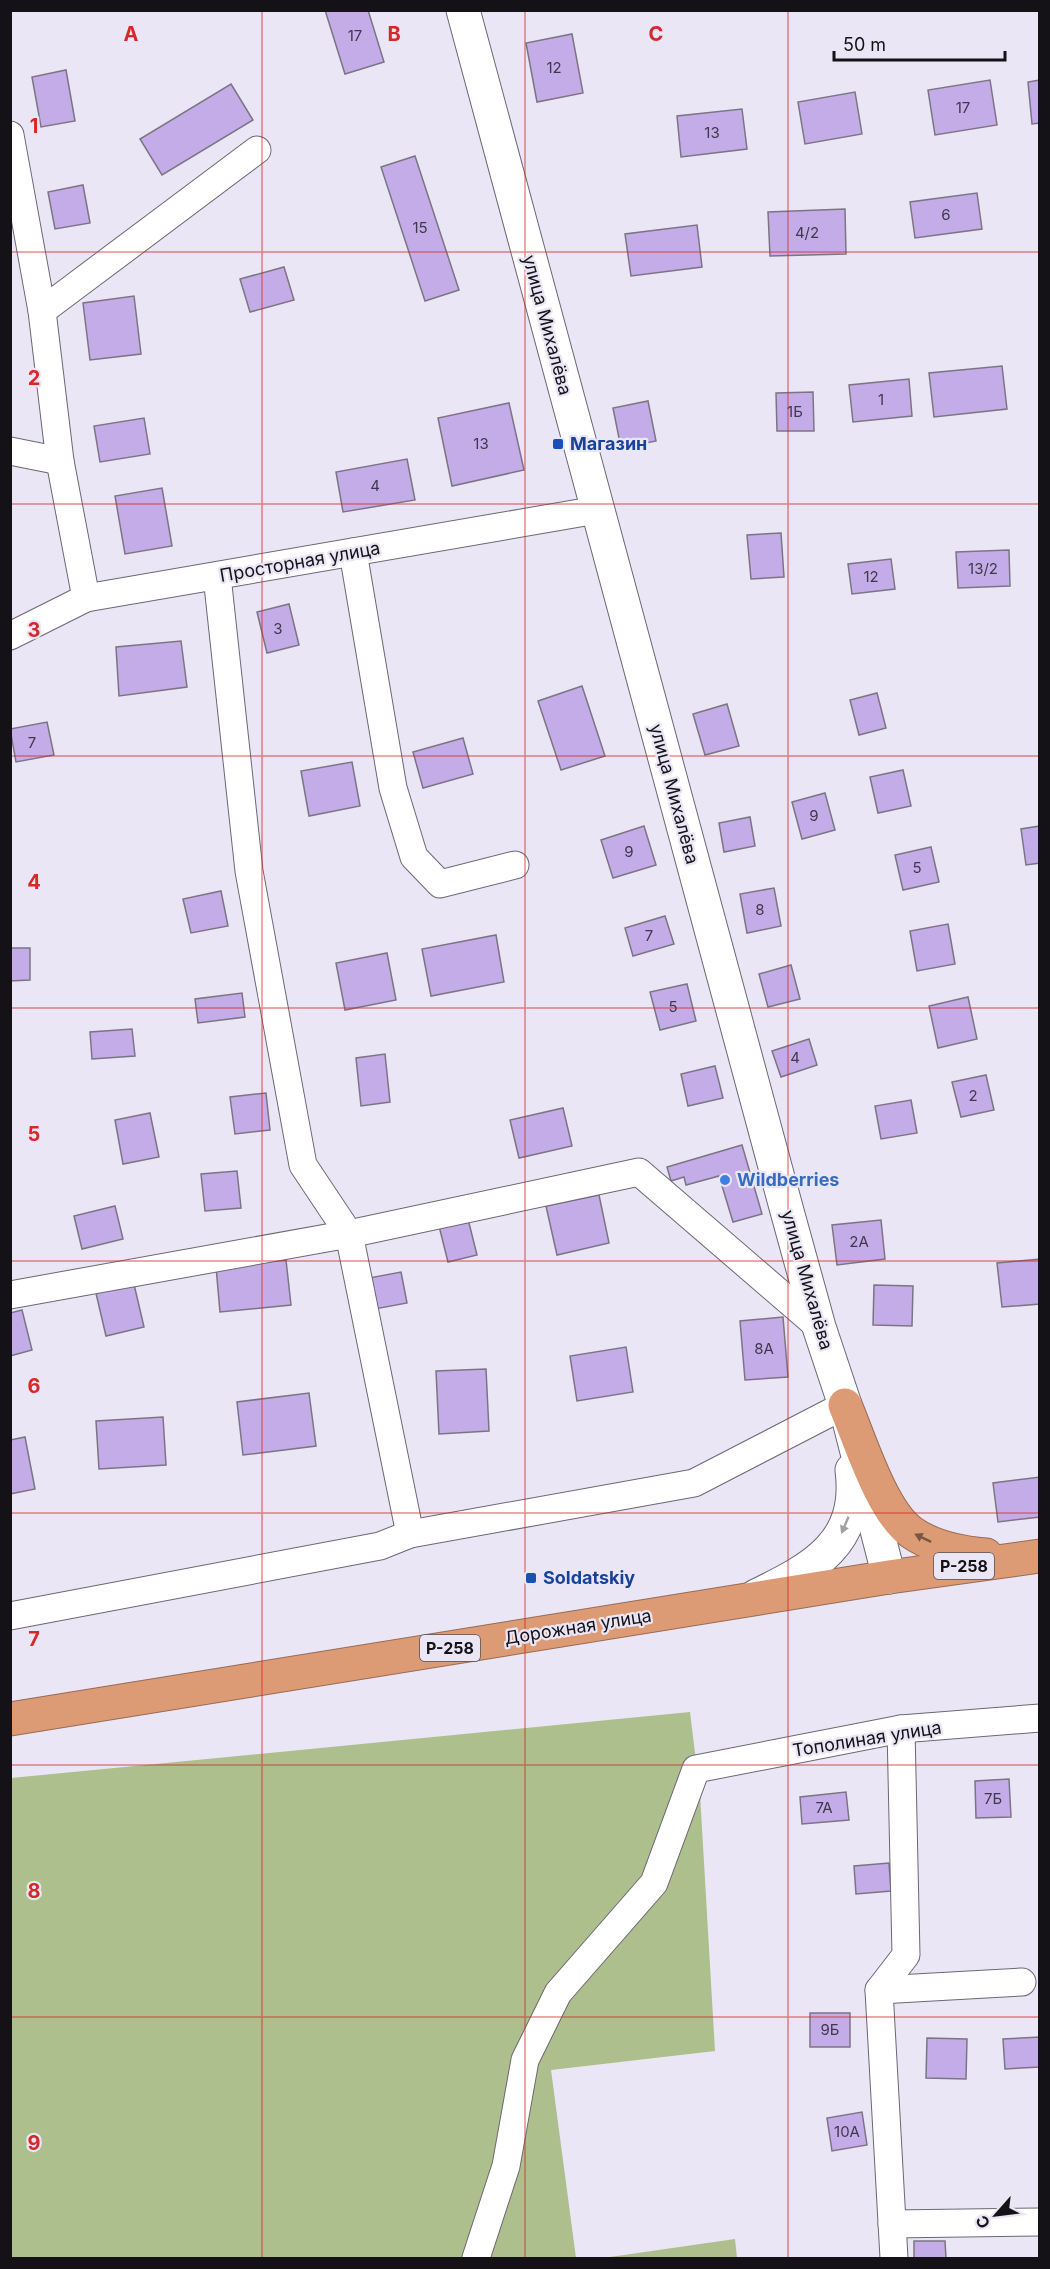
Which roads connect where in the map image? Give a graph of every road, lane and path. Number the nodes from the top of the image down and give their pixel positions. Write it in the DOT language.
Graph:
graph roads {
  1 [pos="463,10"];
  2 [pos="10,135"];
  3 [pos="257,150"];
  4 [pos="42,311"];
  5 [pos="10,451"];
  6 [pos="60,460"];
  7 [pos="597,510"];
  8 [pos="353,552"];
  9 [pos="217,576"];
  10 [pos="86,598"];
  11 [pos="10,636"];
  12 [pos="515,865"];
  13 [pos="349,1234"];
  14 [pos="10,1294"];
  15 [pos="819,1327"];
  16 [pos="845,1405"];
  17 [pos="410,1534"];
  18 [pos="1030,1557"];
  19 [pos="889,1577"];
  20 [pos="750,1599"];
  21 [pos="10,1616"];
  22 [pos="1040,1718"];
  23 [pos="10,1719"];
  24 [pos="901,1730"];
  25 [pos="1022,1982"];
  26 [pos="879,1990"];
  27 [pos="1040,2222"];
  28 [pos="892,2224"];
  29 [pos="476,2259"];
  30 [pos="894,2259"];
  1 -- 7 [label="street, улица Михалёва"];
  2 -- 4 [label="street"];
  3 -- 4 [label="street"];
  4 -- 6 [label="street"];
  5 -- 6 [label="street"];
  6 -- 10 [label="street"];
  7 -- 8 [label="street, Просторная улица"];
  7 -- 15 [label="street, улица Михалёва"];
  8 -- 9 [label="street, Просторная улица"];
  8 -- 12 [label="street"];
  9 -- 10 [label="street, Просторная улица"];
  9 -- 13 [label="street"];
  10 -- 11 [label="street, Просторная улица"];
  13 -- 14 [label="street"];
  13 -- 15 [label="street"];
  13 -- 17 [label="street"];
  15 -- 16 [label="street, улица Михалёва"];
  16 -- 17 [label="street"];
  18 -- 16 [label="highway, one-way"];
  16 -- 19 [label="street, улица Михалёва"];
  16 -- 20 [label="street, one-way"];
  17 -- 21 [label="street"];
  18 -- 19 [label="highway, Дорожная улица / Р-258"];
  19 -- 20 [label="highway, Дорожная улица / Р-258"];
  20 -- 23 [label="highway, Дорожная улица / Р-258"];
  22 -- 24 [label="street, Тополиная улица"];
  24 -- 26 [label="street"];
  24 -- 29 [label="street, Тополиная улица"];
  25 -- 26 [label="street"];
  26 -- 28 [label="street"];
  27 -- 28 [label="street"];
  28 -- 30 [label="street"];
}
